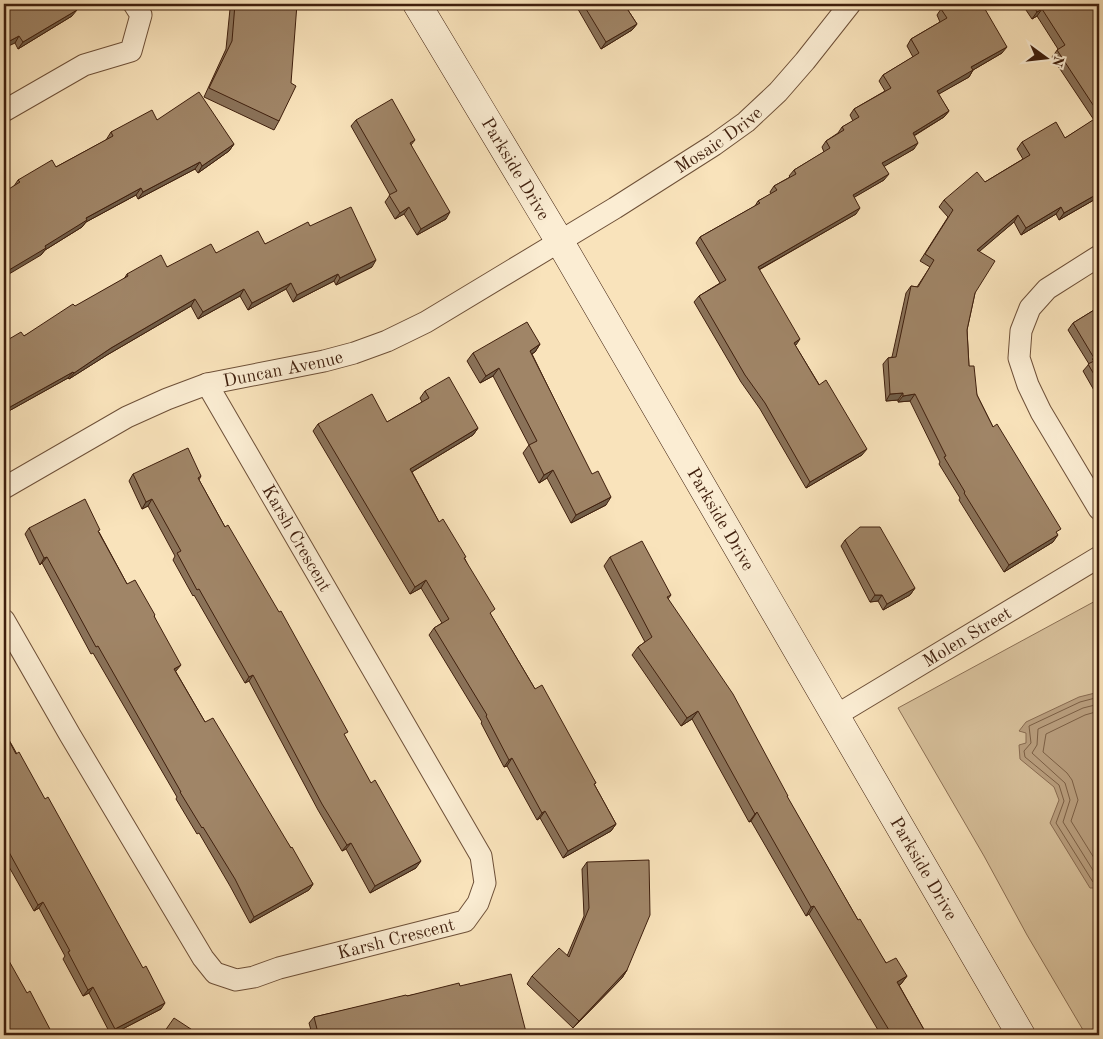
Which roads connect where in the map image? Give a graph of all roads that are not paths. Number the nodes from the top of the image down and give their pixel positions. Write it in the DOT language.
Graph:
graph roads {
  1 [pos="134,4"];
  2 [pos="417,4"];
  3 [pos="850,4"];
  4 [pos="4,111"];
  5 [pos="560,242"];
  6 [pos="1099,256"];
  7 [pos="207,384"];
  8 [pos="4,488"];
  9 [pos="1099,509"];
  10 [pos="1099,557"];
  11 [pos="4,620"];
  12 [pos="835,716"];
  13 [pos="1016,1026"];
  1 -- 4 [label="street"];
  2 -- 5 [label="main road, Parkside Drive"];
  3 -- 5 [label="street, Mosaic Drive"];
  5 -- 7 [label="street, Duncan Avenue"];
  5 -- 12 [label="main road, Parkside Drive"];
  6 -- 9 [label="street"];
  7 -- 8 [label="street, Duncan Avenue"];
  7 -- 11 [label="street, Karsh Crescent"];
  10 -- 12 [label="street, Molen Street"];
  12 -- 13 [label="main road, Parkside Drive"];
}
